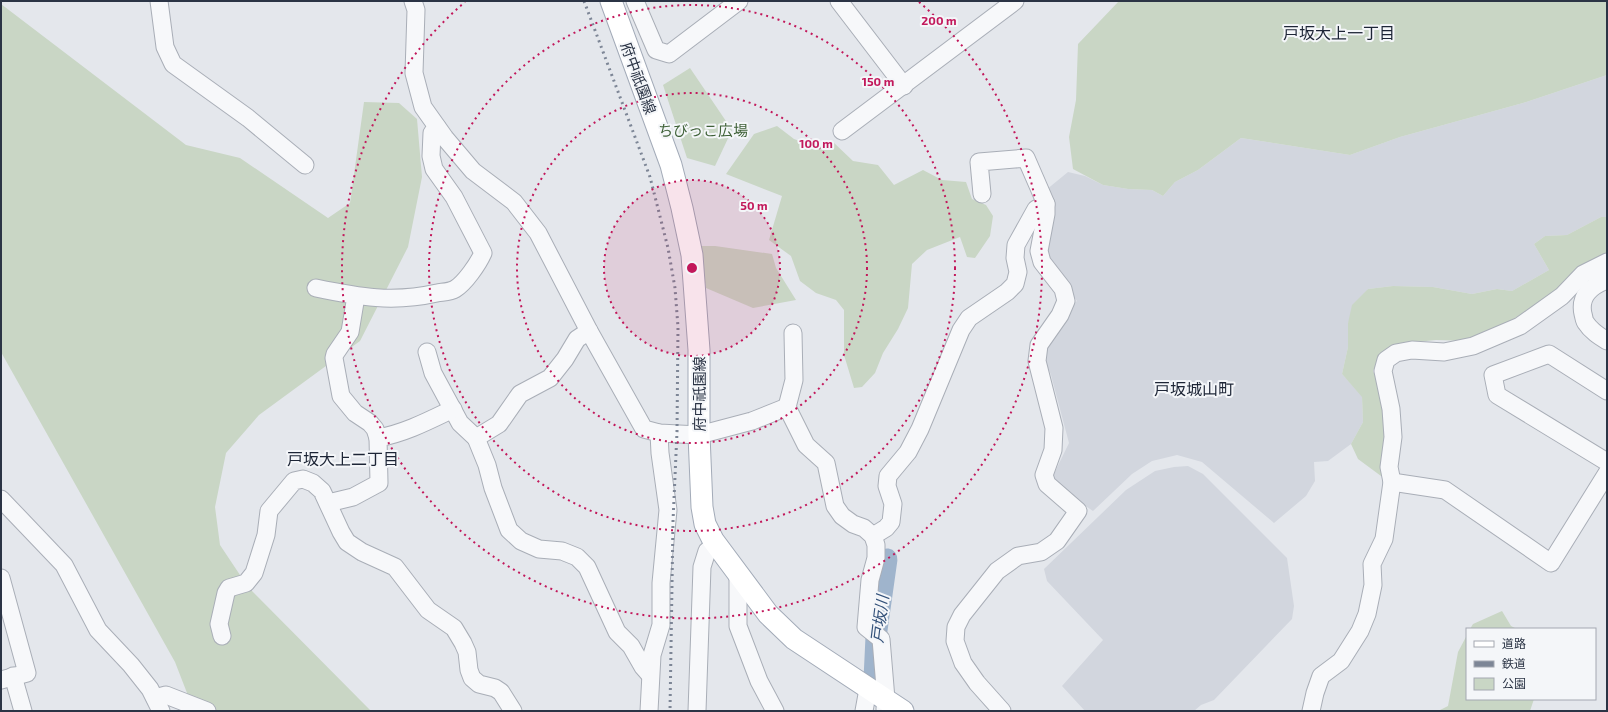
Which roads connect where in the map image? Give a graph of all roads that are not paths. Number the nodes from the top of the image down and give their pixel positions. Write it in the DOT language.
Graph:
graph roads {
  1 [pos="159,1"];
  2 [pos="413,1"];
  3 [pos="611,1"];
  4 [pos="636,1"];
  5 [pos="740,1"];
  6 [pos="839,1"];
  7 [pos="1015,1"];
  8 [pos="904,86"];
  9 [pos="437,128"];
  10 [pos="842,131"];
  11 [pos="305,165"];
  12 [pos="982,194"];
  13 [pos="1046,204"];
  14 [pos="1607,262"];
  15 [pos="1607,280"];
  16 [pos="316,288"];
  17 [pos="356,296"];
  18 [pos="589,331"];
  19 [pos="792,333"];
  20 [pos="1607,342"];
  21 [pos="427,352"];
  22 [pos="1607,391"];
  23 [pos="787,407"];
  24 [pos="453,409"];
  25 [pos="659,433"];
  26 [pos="699,436"];
  27 [pos="378,438"];
  28 [pos="476,438"];
  29 [pos="1607,462"];
  30 [pos="1607,473"];
  31 [pos="1392,482"];
  32 [pos="1,499"];
  33 [pos="328,503"];
  34 [pos="873,536"];
  35 [pos="716,544"];
  36 [pos="738,573"];
  37 [pos="1,578"];
  38 [pos="222,636"];
  39 [pos="650,675"];
  40 [pos="7,678"];
  41 [pos="880,700"];
  42 [pos="158,705"];
  43 [pos="23,711"];
  44 [pos="208,711"];
  45 [pos="513,711"];
  46 [pos="648,711"];
  47 [pos="697,711"];
  48 [pos="775,711"];
  49 [pos="864,711"];
  50 [pos="903,711"];
  51 [pos="1002,711"];
  52 [pos="1312,711"];
  1 -- 11 [label="street"];
  2 -- 9 [label="street"];
  3 -- 26 [label="main road, 府中祇園線"];
  4 -- 5 [label="street"];
  6 -- 8 [label="street"];
  7 -- 8 [label="street"];
  8 -- 10 [label="street"];
  9 -- 17 [label="street"];
  9 -- 18 [label="street"];
  12 -- 13 [label="street"];
  13 -- 34 [label="street"];
  13 -- 51 [label="street"];
  14 -- 31 [label="street"];
  15 -- 20 [label="street"];
  16 -- 17 [label="street"];
  17 -- 27 [label="street"];
  18 -- 25 [label="street"];
  18 -- 28 [label="street"];
  19 -- 23 [label="street"];
  21 -- 24 [label="street"];
  22 -- 29 [label="street"];
  23 -- 26 [label="street"];
  23 -- 34 [label="street"];
  24 -- 27 [label="street"];
  24 -- 28 [label="street"];
  25 -- 26 [label="street"];
  25 -- 39 [label="street"];
  26 -- 35 [label="main road, 府中祇園線"];
  27 -- 33 [label="street"];
  28 -- 39 [label="street"];
  30 -- 31 [label="street"];
  31 -- 52 [label="street"];
  32 -- 42 [label="street"];
  33 -- 38 [label="street"];
  33 -- 45 [label="street"];
  34 -- 41 [label="street"];
  35 -- 36 [label="main road, 府中祇園線"];
  35 -- 47 [label="street"];
  36 -- 41 [label="main road, 府中祇園線"];
  36 -- 48 [label="street"];
  37 -- 40 [label="street"];
  39 -- 46 [label="street"];
  40 -- 43 [label="street"];
  41 -- 49 [label="street"];
  41 -- 50 [label="main road, 府中祇園線"];
  42 -- 44 [label="street"];
}
